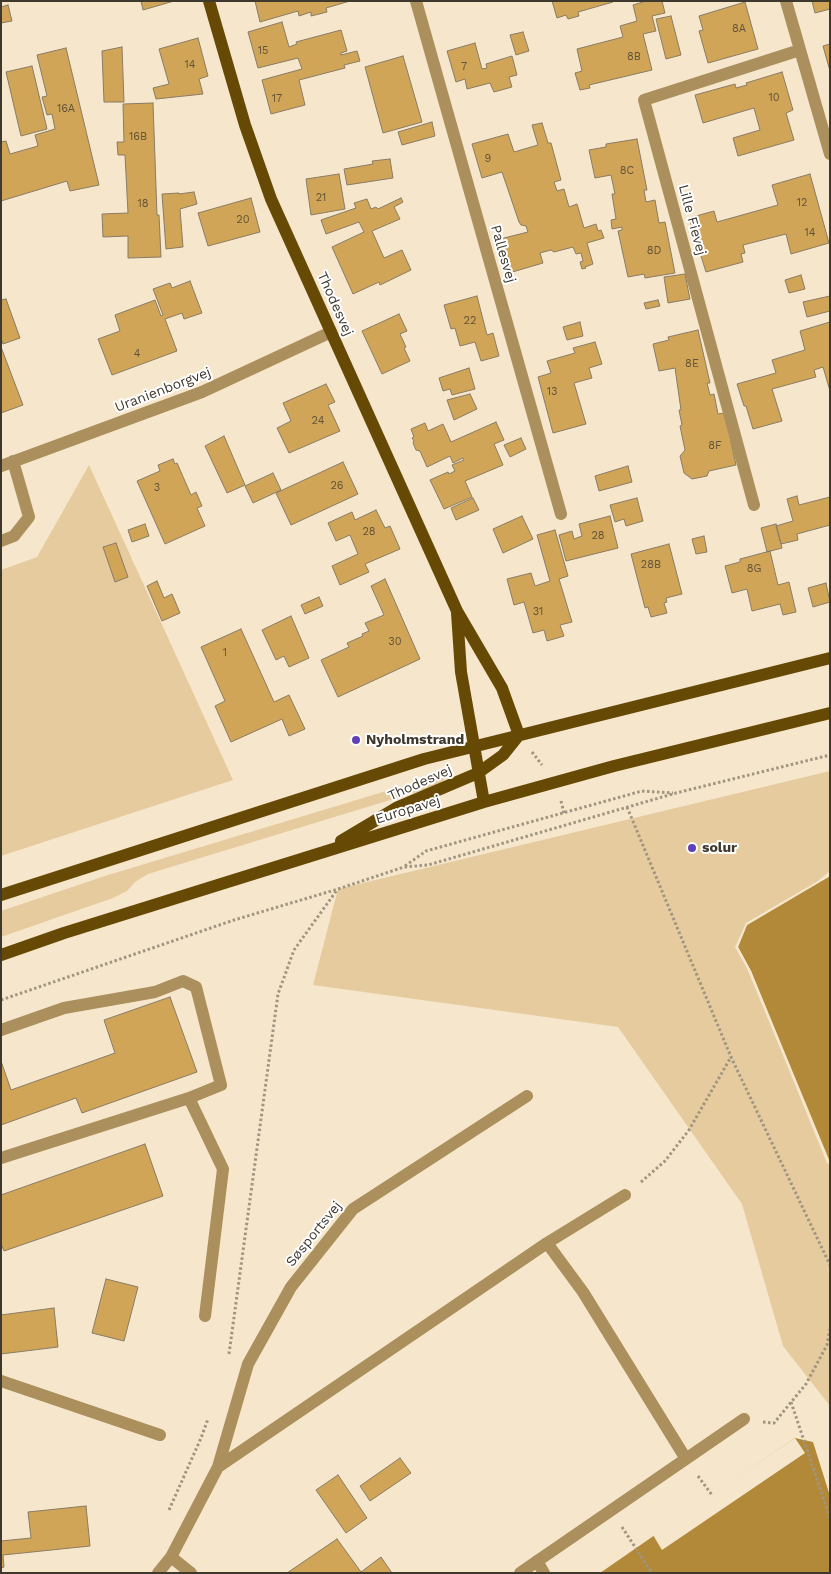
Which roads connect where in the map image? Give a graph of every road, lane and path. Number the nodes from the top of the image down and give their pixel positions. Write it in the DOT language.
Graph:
graph roads {
  1 [pos="209,1"];
  2 [pos="416,1"];
  3 [pos="786,1"];
  4 [pos="800,50"];
  5 [pos="830,154"];
  6 [pos="331,332"];
  7 [pos="7,463"];
  8 [pos="754,505"];
  9 [pos="561,514"];
  10 [pos="1,541"];
  11 [pos="457,611"];
  12 [pos="830,658"];
  13 [pos="830,713"];
  14 [pos="519,735"];
  15 [pos="474,746"];
  16 [pos="830,755"];
  17 [pos="478,773"];
  18 [pos="676,793"];
  19 [pos="484,802"];
  20 [pos="627,807"];
  21 [pos="322,851"];
  22 [pos="404,867"];
  23 [pos="338,889"];
  24 [pos="1,895"];
  25 [pos="1,955"];
  26 [pos="1,1000"];
  27 [pos="1,1030"];
  28 [pos="732,1057"];
  29 [pos="527,1096"];
  30 [pos="189,1098"];
  31 [pos="1,1158"];
  32 [pos="625,1195"];
  33 [pos="547,1243"];
  34 [pos="830,1265"];
  35 [pos="205,1316"];
  36 [pos="830,1329"];
  37 [pos="228,1357"];
  38 [pos="1,1382"];
  39 [pos="791,1402"];
  40 [pos="210,1411"];
  41 [pos="744,1419"];
  42 [pos="160,1435"];
  43 [pos="686,1459"];
  44 [pos="218,1467"];
  45 [pos="169,1511"];
  46 [pos="830,1518"];
  47 [pos="627,1535"];
  48 [pos="171,1557"];
  49 [pos="536,1561"];
  50 [pos="158,1573"];
  51 [pos="191,1573"];
  52 [pos="520,1573"];
  53 [pos="544,1573"];
  54 [pos="652,1573"];
  1 -- 6 [label="main road, Thodesvej"];
  2 -- 9 [label="street, Pallesvej"];
  3 -- 4 [label="street"];
  4 -- 5 [label="street"];
  4 -- 8 [label="street, Lille Fievej"];
  6 -- 7 [label="street, Uranienborgvej"];
  6 -- 11 [label="main road, Thodesvej"];
  7 -- 10 [label="street"];
  11 -- 14 [label="main road, Thodesvej"];
  11 -- 15 [label="main road, Thodesvej"];
  12 -- 14 [label="main road"];
  13 -- 19 [label="main road, Europavej"];
  14 -- 15 [label="main road"];
  14 -- 17 [label="main road, Thodesvej"];
  15 -- 17 [label="main road, Thodesvej"];
  15 -- 24 [label="main road"];
  16 -- 18 [label="path"];
  17 -- 19 [label="main road, Thodesvej"];
  17 -- 21 [label="main road, Thodesvej"];
  18 -- 20 [label="path"];
  18 -- 22 [label="path"];
  19 -- 21 [label="main road, Europavej"];
  20 -- 22 [label="path"];
  20 -- 28 [label="path"];
  21 -- 25 [label="main road, Europavej"];
  22 -- 23 [label="path"];
  23 -- 26 [label="path"];
  23 -- 37 [label="path"];
  27 -- 30 [label="street"];
  28 -- 32 [label="path"];
  28 -- 34 [label="path"];
  29 -- 44 [label="street, Søsportsvej"];
  30 -- 31 [label="street"];
  30 -- 35 [label="street"];
  32 -- 33 [label="street, Søsportsvej"];
  33 -- 43 [label="street"];
  33 -- 44 [label="street, Søsportsvej"];
  36 -- 39 [label="path"];
  38 -- 42 [label="street"];
  39 -- 41 [label="path"];
  39 -- 46 [label="path"];
  40 -- 45 [label="path"];
  41 -- 43 [label="street"];
  43 -- 49 [label="street"];
  44 -- 48 [label="street, Søsportsvej"];
  47 -- 54 [label="path"];
  48 -- 50 [label="street, Søsportsvej"];
  48 -- 51 [label="street"];
  49 -- 52 [label="street"];
  49 -- 53 [label="street"];
}
